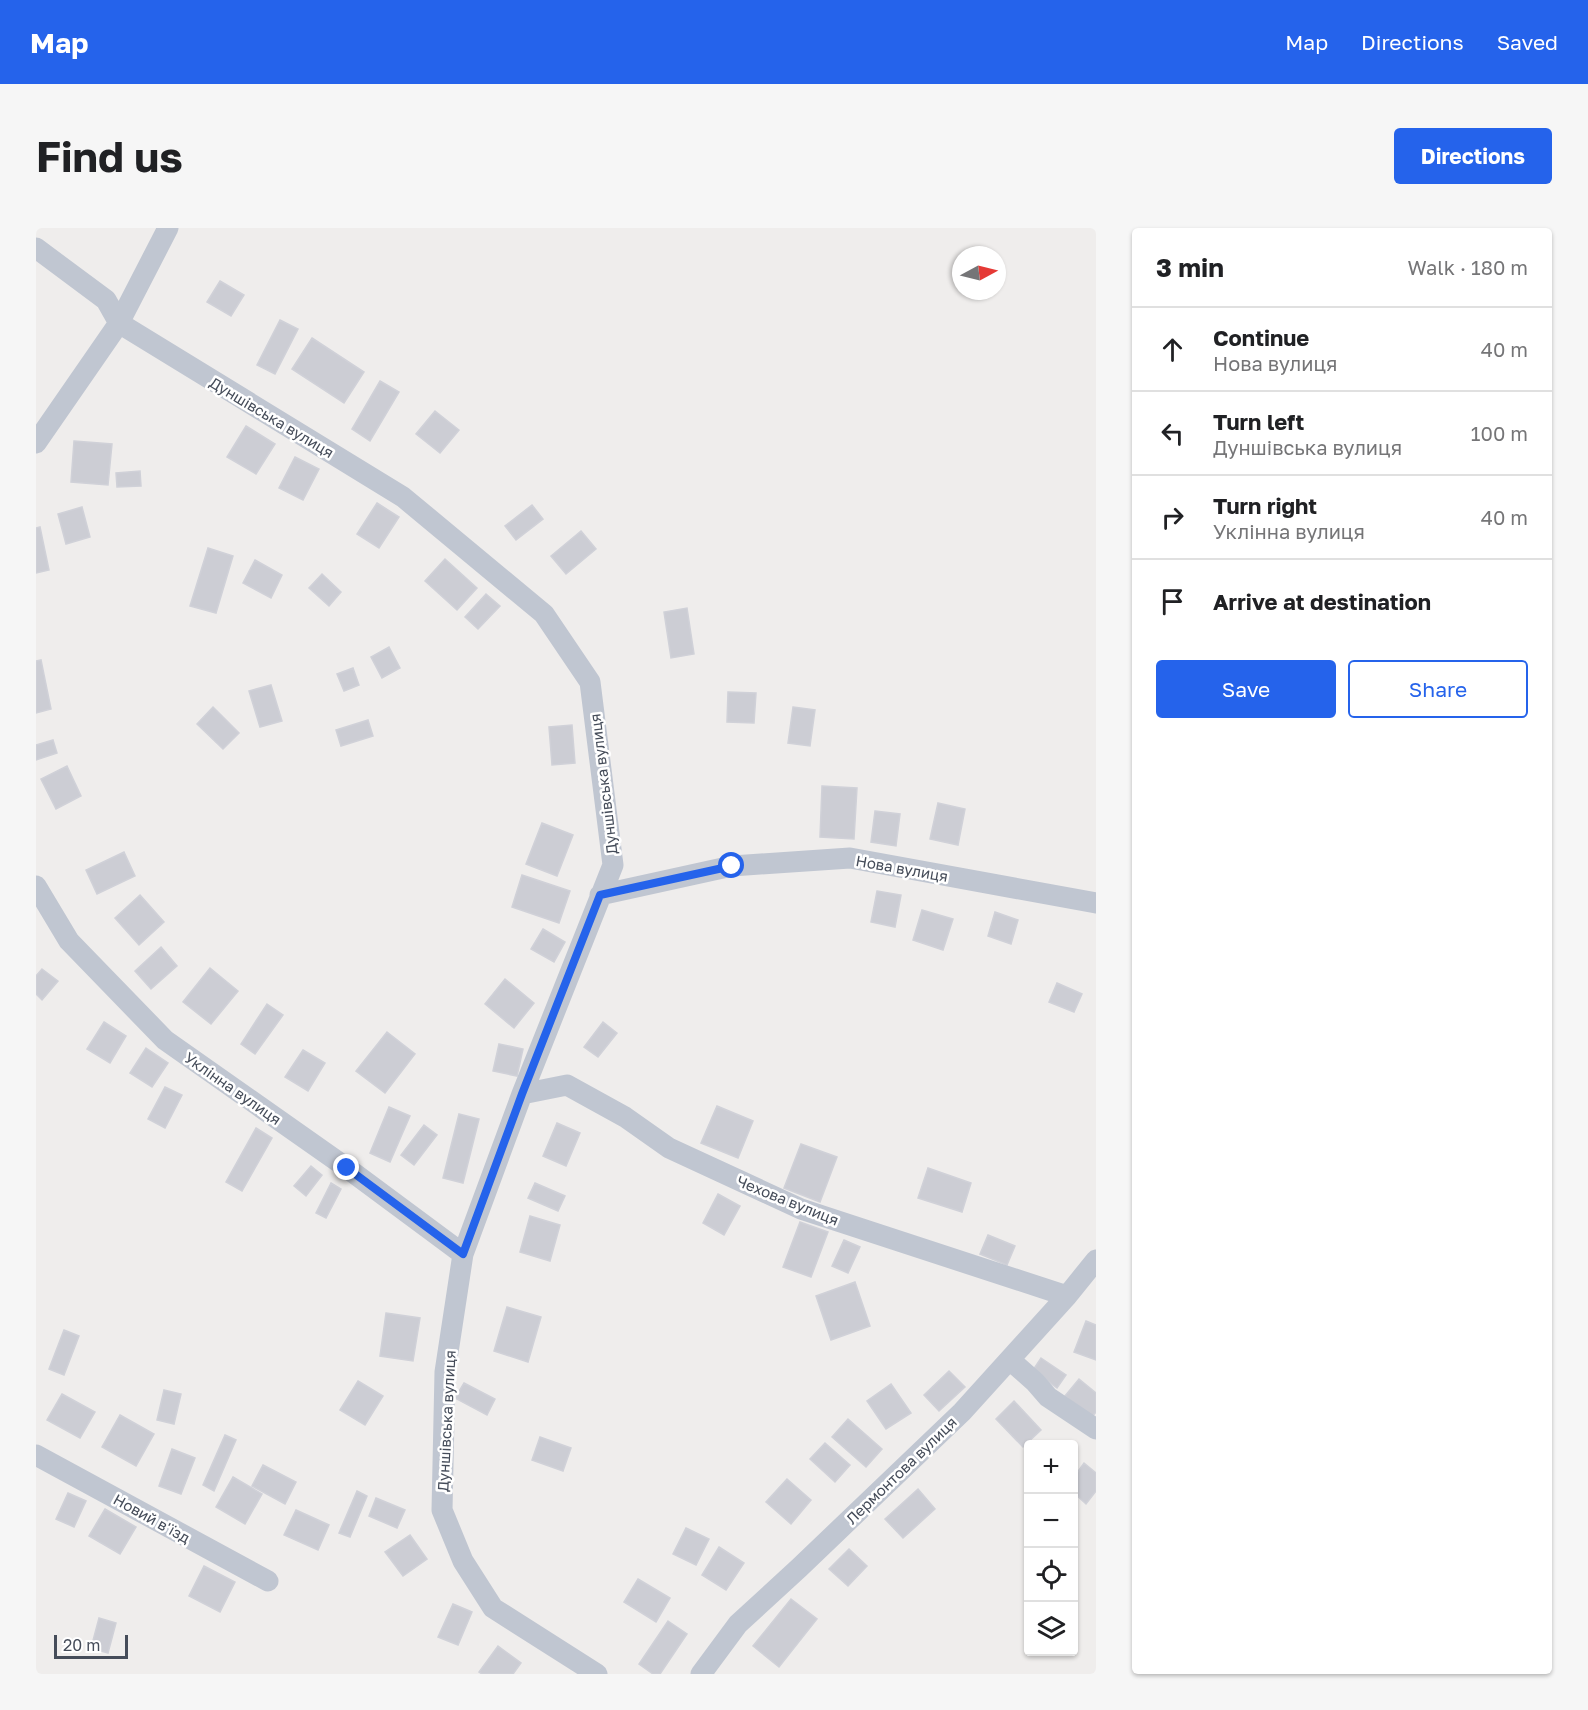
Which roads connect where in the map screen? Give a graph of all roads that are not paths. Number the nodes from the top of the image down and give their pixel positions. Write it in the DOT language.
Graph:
graph roads {
  1 [pos="168,228"];
  2 [pos="36,248"];
  3 [pos="119,323"];
  4 [pos="36,443"];
  5 [pos="36,886"];
  6 [pos="600,895"];
  7 [pos="1096,903"];
  8 [pos="522,1094"];
  9 [pos="463,1254"];
  10 [pos="1096,1260"];
  11 [pos="1067,1296"];
  12 [pos="1010,1359"];
  13 [pos="1096,1429"];
  14 [pos="36,1455"];
  15 [pos="268,1581"];
  16 [pos="597,1674"];
  17 [pos="701,1674"];
  1 -- 3 [label="street"];
  2 -- 3 [label="street"];
  3 -- 4 [label="street"];
  3 -- 6 [label="street, Дуншівська вулиця"];
  5 -- 9 [label="street, Уклінна вулиця"];
  6 -- 7 [label="street, Нова вулиця"];
  6 -- 8 [label="street, Дуншівська вулиця"];
  8 -- 9 [label="street, Дуншівська вулиця"];
  8 -- 11 [label="street, Чехова вулиця"];
  9 -- 16 [label="street, Дуншівська вулиця"];
  10 -- 11 [label="street, Лермонтова вулиця"];
  11 -- 12 [label="street, Лермонтова вулиця"];
  12 -- 13 [label="street"];
  12 -- 17 [label="street, Лермонтова вулиця"];
  14 -- 15 [label="street, Новий в'їзд"];
}
